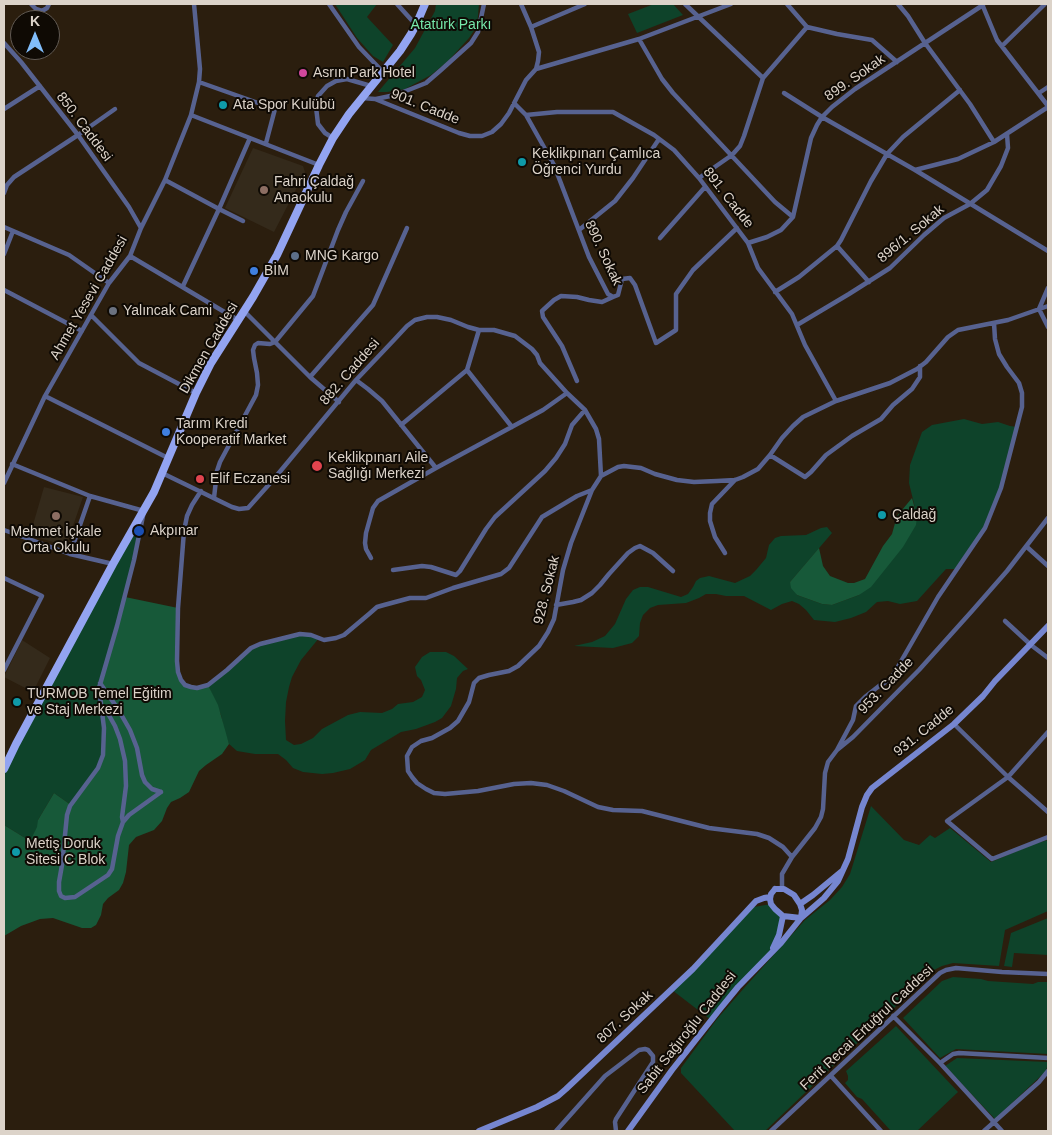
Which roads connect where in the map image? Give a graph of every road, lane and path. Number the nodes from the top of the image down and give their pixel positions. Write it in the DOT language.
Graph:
graph roads {
  1 [pos="31,4"];
  2 [pos="49,4"];
  3 [pos="194,4"];
  4 [pos="329,4"];
  5 [pos="397,4"];
  6 [pos="425,4"];
  7 [pos="484,4"];
  8 [pos="521,4"];
  9 [pos="585,4"];
  10 [pos="685,4"];
  11 [pos="731,4"];
  12 [pos="787,4"];
  13 [pos="898,4"];
  14 [pos="982,4"];
  15 [pos="1045,4"];
  16 [pos="697,16"];
  17 [pos="416,25"];
  18 [pos="531,27"];
  19 [pos="807,27"];
  20 [pos="639,38"];
  21 [pos="4,43"];
  22 [pos="925,43"];
  23 [pos="1002,46"];
  24 [pos="897,62"];
  25 [pos="536,69"];
  26 [pos="383,72"];
  27 [pos="763,78"];
  28 [pos="199,82"];
  29 [pos="40,86"];
  30 [pos="372,86"];
  31 [pos="1048,87"];
  32 [pos="960,90"];
  33 [pos="784,93"];
  34 [pos="1039,94"];
  35 [pos="362,98"];
  36 [pos="374,99"];
  37 [pos="514,103"];
  38 [pos="1048,107"];
  39 [pos="4,109"];
  40 [pos="114,109"];
  41 [pos="192,115"];
  42 [pos="526,115"];
  43 [pos="822,117"];
  44 [pos="1007,134"];
  45 [pos="78,136"];
  46 [pos="250,138"];
  47 [pos="333,138"];
  48 [pos="659,139"];
  49 [pos="994,142"];
  50 [pos="266,144"];
  51 [pos="887,154"];
  52 [pos="732,155"];
  53 [pos="319,165"];
  54 [pos="915,170"];
  55 [pos="699,178"];
  56 [pos="165,180"];
  57 [pos="363,181"];
  58 [pos="705,187"];
  59 [pos="4,193"];
  60 [pos="970,204"];
  61 [pos="219,209"];
  62 [pos="793,217"];
  63 [pos="243,221"];
  64 [pos="4,227"];
  65 [pos="141,228"];
  66 [pos="407,228"];
  67 [pos="737,228"];
  68 [pos="579,230"];
  69 [pos="12,231"];
  70 [pos="660,238"];
  71 [pos="748,243"];
  72 [pos="837,246"];
  73 [pos="1048,251"];
  74 [pos="4,254"];
  75 [pos="130,256"];
  76 [pos="869,282"];
  77 [pos="108,283"];
  78 [pos="183,286"];
  79 [pos="1048,288"];
  80 [pos="4,290"];
  81 [pos="775,292"];
  82 [pos="613,297"];
  83 [pos="1048,306"];
  84 [pos="1039,309"];
  85 [pos="244,311"];
  86 [pos="91,315"];
  87 [pos="238,320"];
  88 [pos="994,323"];
  89 [pos="797,324"];
  90 [pos="1048,327"];
  91 [pos="479,330"];
  92 [pos="82,331"];
  93 [pos="275,342"];
  94 [pos="920,366"];
  95 [pos="467,370"];
  96 [pos="310,377"];
  97 [pos="356,380"];
  98 [pos="577,381"];
  99 [pos="196,393"];
  100 [pos="567,393"];
  101 [pos="45,396"];
  102 [pos="836,401"];
  103 [pos="339,402"];
  104 [pos="585,410"];
  105 [pos="401,425"];
  106 [pos="512,427"];
  107 [pos="770,455"];
  108 [pos="168,458"];
  109 [pos="12,464"];
  110 [pos="436,468"];
  111 [pos="162,472"];
  112 [pos="601,476"];
  113 [pos="735,480"];
  114 [pos="4,483"];
  115 [pos="592,490"];
  116 [pos="201,491"];
  117 [pos="90,496"];
  118 [pos="214,498"];
  119 [pos="144,511"];
  120 [pos="1048,518"];
  121 [pos="4,530"];
  122 [pos="1026,547"];
  123 [pos="724,553"];
  124 [pos="70,554"];
  125 [pos="370,558"];
  126 [pos="113,564"];
  127 [pos="1048,566"];
  128 [pos="392,570"];
  129 [pos="673,571"];
  130 [pos="456,574"];
  131 [pos="4,578"];
  132 [pos="459,586"];
  133 [pos="556,605"];
  134 [pos="1005,621"];
  135 [pos="1048,626"];
  136 [pos="1030,645"];
  137 [pos="1048,658"];
  138 [pos="4,670"];
  139 [pos="100,683"];
  140 [pos="102,709"];
  141 [pos="954,724"];
  142 [pos="1048,732"];
  143 [pos="837,750"];
  144 [pos="4,769"];
  145 [pos="1008,777"];
  146 [pos="1048,812"];
  147 [pos="123,822"];
  148 [pos="1048,837"];
  149 [pos="792,858"];
  150 [pos="843,871"];
  151 [pos="782,889"];
  152 [pos="770,897"];
  153 [pos="800,904"];
  154 [pos="784,916"];
  155 [pos="801,918"];
  156 [pos="770,954"];
  157 [pos="1048,974"];
  158 [pos="893,1016"];
  159 [pos="1048,1058"];
  160 [pos="940,1063"];
  161 [pos="1048,1071"];
  162 [pos="831,1076"];
  163 [pos="994,1122"];
  164 [pos="479,1131"];
  165 [pos="556,1131"];
  166 [pos="616,1131"];
  167 [pos="628,1131"];
  168 [pos="771,1131"];
  169 [pos="881,1131"];
  170 [pos="984,1131"];
  171 [pos="1002,1131"];
  1 -- 2 [label="street"];
  3 -- 28 [label="street, Ahmet Yesevi Caddesi"];
  4 -- 26 [label="street"];
  5 -- 17 [label="street"];
  6 -- 17 [label="main road, Dikmen Caddesi"];
  7 -- 36 [label="street"];
  8 -- 18 [label="street"];
  9 -- 18 [label="street"];
  10 -- 16 [label="street"];
  11 -- 16 [label="street"];
  12 -- 19 [label="street"];
  13 -- 22 [label="street"];
  14 -- 22 [label="street, 899. Sokak"];
  14 -- 23 [label="street"];
  15 -- 23 [label="street"];
  16 -- 20 [label="street"];
  16 -- 27 [label="street"];
  17 -- 26 [label="main road, Dikmen Caddesi"];
  18 -- 25 [label="street"];
  19 -- 24 [label="street"];
  19 -- 27 [label="street"];
  20 -- 25 [label="street"];
  20 -- 52 [label="street"];
  21 -- 29 [label="street, 850. Caddesi"];
  22 -- 24 [label="street, 899. Sokak"];
  22 -- 32 [label="street"];
  23 -- 34 [label="street"];
  24 -- 43 [label="street, 899. Sokak"];
  25 -- 37 [label="street, 901. Cadde"];
  26 -- 30 [label="main road, Dikmen Caddesi"];
  27 -- 52 [label="street"];
  28 -- 41 [label="street, Ahmet Yesevi Caddesi"];
  28 -- 50 [label="street"];
  29 -- 39 [label="street"];
  29 -- 45 [label="street, 850. Caddesi"];
  30 -- 35 [label="main road, Dikmen Caddesi"];
  30 -- 47 [label="street"];
  31 -- 34 [label="street"];
  32 -- 49 [label="street"];
  32 -- 51 [label="street"];
  33 -- 43 [label="street"];
  34 -- 38 [label="street"];
  35 -- 36 [label="street, 901. Cadde"];
  35 -- 47 [label="main road, Dikmen Caddesi"];
  36 -- 37 [label="street, 901. Cadde"];
  37 -- 42 [label="street, 890. Sokak"];
  38 -- 44 [label="street"];
  40 -- 45 [label="street"];
  41 -- 46 [label="street"];
  41 -- 56 [label="street, Ahmet Yesevi Caddesi"];
  42 -- 48 [label="street, 891. Cadde"];
  42 -- 68 [label="street, 890. Sokak"];
  43 -- 51 [label="street"];
  43 -- 62 [label="street, 899. Sokak"];
  44 -- 49 [label="street"];
  44 -- 60 [label="street, 896/1. Sokak"];
  45 -- 59 [label="street"];
  45 -- 65 [label="street, 850. Caddesi"];
  46 -- 50 [label="street"];
  46 -- 61 [label="street"];
  47 -- 53 [label="main road, Dikmen Caddesi"];
  48 -- 55 [label="street, 891. Cadde"];
  48 -- 68 [label="street"];
  49 -- 54 [label="street"];
  50 -- 53 [label="street"];
  51 -- 54 [label="street"];
  51 -- 72 [label="street"];
  52 -- 55 [label="street"];
  52 -- 62 [label="street"];
  53 -- 85 [label="main road, Dikmen Caddesi"];
  54 -- 60 [label="street"];
  55 -- 58 [label="street, 891. Cadde"];
  56 -- 61 [label="street"];
  56 -- 65 [label="street, Ahmet Yesevi Caddesi"];
  57 -- 93 [label="street"];
  58 -- 67 [label="street, 891. Cadde"];
  58 -- 70 [label="street"];
  60 -- 73 [label="street"];
  60 -- 76 [label="street, 896/1. Sokak"];
  61 -- 63 [label="street"];
  61 -- 78 [label="street"];
  62 -- 71 [label="street"];
  64 -- 69 [label="street"];
  65 -- 75 [label="street, Ahmet Yesevi Caddesi"];
  66 -- 96 [label="street"];
  67 -- 71 [label="street, 891. Cadde"];
  67 -- 82 [label="street, 890. Sokak"];
  68 -- 82 [label="street, 890. Sokak"];
  69 -- 74 [label="street"];
  69 -- 77 [label="street"];
  71 -- 81 [label="street, 891. Cadde"];
  72 -- 76 [label="street"];
  72 -- 81 [label="street"];
  75 -- 77 [label="street, Ahmet Yesevi Caddesi"];
  75 -- 78 [label="street"];
  76 -- 89 [label="street, 896/1. Sokak"];
  77 -- 86 [label="street, Ahmet Yesevi Caddesi"];
  78 -- 87 [label="street"];
  79 -- 84 [label="street"];
  80 -- 92 [label="street"];
  81 -- 89 [label="street, 891. Cadde"];
  82 -- 98 [label="street"];
  83 -- 84 [label="street"];
  84 -- 88 [label="street"];
  84 -- 90 [label="street"];
  85 -- 87 [label="main road, Dikmen Caddesi"];
  85 -- 93 [label="street"];
  86 -- 92 [label="street, Ahmet Yesevi Caddesi"];
  86 -- 99 [label="street"];
  87 -- 99 [label="main road, Dikmen Caddesi"];
  88 -- 94 [label="street"];
  88 -- 143 [label="street"];
  89 -- 102 [label="street, 891. Cadde"];
  91 -- 95 [label="street"];
  91 -- 97 [label="street, 882. Caddesi"];
  91 -- 100 [label="street, 882. Caddesi"];
  92 -- 101 [label="street, Ahmet Yesevi Caddesi"];
  93 -- 96 [label="street"];
  93 -- 118 [label="street"];
  94 -- 102 [label="street"];
  94 -- 107 [label="street"];
  95 -- 105 [label="street"];
  95 -- 106 [label="street"];
  96 -- 103 [label="street"];
  97 -- 103 [label="street, 882. Caddesi"];
  97 -- 105 [label="street"];
  99 -- 108 [label="main road, Dikmen Caddesi"];
  100 -- 104 [label="street, 882. Caddesi"];
  100 -- 106 [label="street"];
  101 -- 108 [label="street"];
  101 -- 109 [label="street, Ahmet Yesevi Caddesi"];
  102 -- 107 [label="street"];
  103 -- 118 [label="street, 882. Caddesi"];
  104 -- 112 [label="street, 882. Caddesi"];
  104 -- 130 [label="street"];
  105 -- 110 [label="street"];
  106 -- 110 [label="street"];
  107 -- 113 [label="street"];
  108 -- 111 [label="main road, Dikmen Caddesi"];
  109 -- 114 [label="street, Ahmet Yesevi Caddesi"];
  109 -- 117 [label="street"];
  110 -- 125 [label="street"];
  111 -- 116 [label="street, 882. Caddesi"];
  111 -- 119 [label="main road, Dikmen Caddesi"];
  112 -- 113 [label="street"];
  112 -- 115 [label="street, 928. Sokak"];
  113 -- 123 [label="street"];
  115 -- 132 [label="street"];
  115 -- 133 [label="street, 928. Sokak"];
  116 -- 118 [label="street, 882. Caddesi"];
  116 -- 132 [label="street"];
  117 -- 119 [label="street"];
  117 -- 124 [label="street"];
  119 -- 126 [label="main road, Dikmen Caddesi"];
  119 -- 139 [label="street"];
  120 -- 122 [label="street, 953. Cadde"];
  121 -- 124 [label="street"];
  122 -- 127 [label="street"];
  122 -- 143 [label="street, 953. Cadde"];
  124 -- 126 [label="street"];
  126 -- 144 [label="main road, Dikmen Caddesi"];
  128 -- 130 [label="street"];
  129 -- 133 [label="street"];
  130 -- 132 [label="street"];
  131 -- 138 [label="street"];
  133 -- 149 [label="street, 928. Sokak"];
  134 -- 136 [label="street"];
  135 -- 136 [label="main road, 931. Cadde"];
  136 -- 137 [label="street"];
  136 -- 141 [label="main road, 931. Cadde"];
  139 -- 140 [label="street"];
  139 -- 147 [label="street"];
  140 -- 147 [label="street"];
  140 -- 147 [label="street"];
  141 -- 145 [label="street"];
  141 -- 150 [label="main road, 931. Cadde"];
  142 -- 145 [label="street"];
  143 -- 149 [label="street, 953. Cadde"];
  145 -- 146 [label="street"];
  145 -- 148 [label="street"];
  149 -- 151 [label="street, 953. Cadde"];
  150 -- 153 [label="main road"];
  150 -- 155 [label="main road, 931. Cadde"];
  151 -- 152 [label="main road"];
  151 -- 153 [label="main road"];
  152 -- 154 [label="main road"];
  152 -- 164 [label="main road, 807. Sokak"];
  153 -- 155 [label="main road"];
  154 -- 155 [label="main road"];
  154 -- 156 [label="main road, Sabit Sağıroğlu Caddesi"];
  155 -- 156 [label="main road, Sabit Sağıroğlu Caddesi"];
  156 -- 167 [label="main road, Sabit Sağıroğlu Caddesi"];
  157 -- 158 [label="street, Ferit Recai Ertuğrul Caddesi"];
  158 -- 160 [label="street"];
  158 -- 162 [label="street, Ferit Recai Ertuğrul Caddesi"];
  159 -- 160 [label="street"];
  160 -- 163 [label="street"];
  161 -- 163 [label="street"];
  162 -- 168 [label="street, Ferit Recai Ertuğrul Caddesi"];
  162 -- 169 [label="street"];
  163 -- 170 [label="street"];
  163 -- 171 [label="street"];
  165 -- 166 [label="street"];
}
